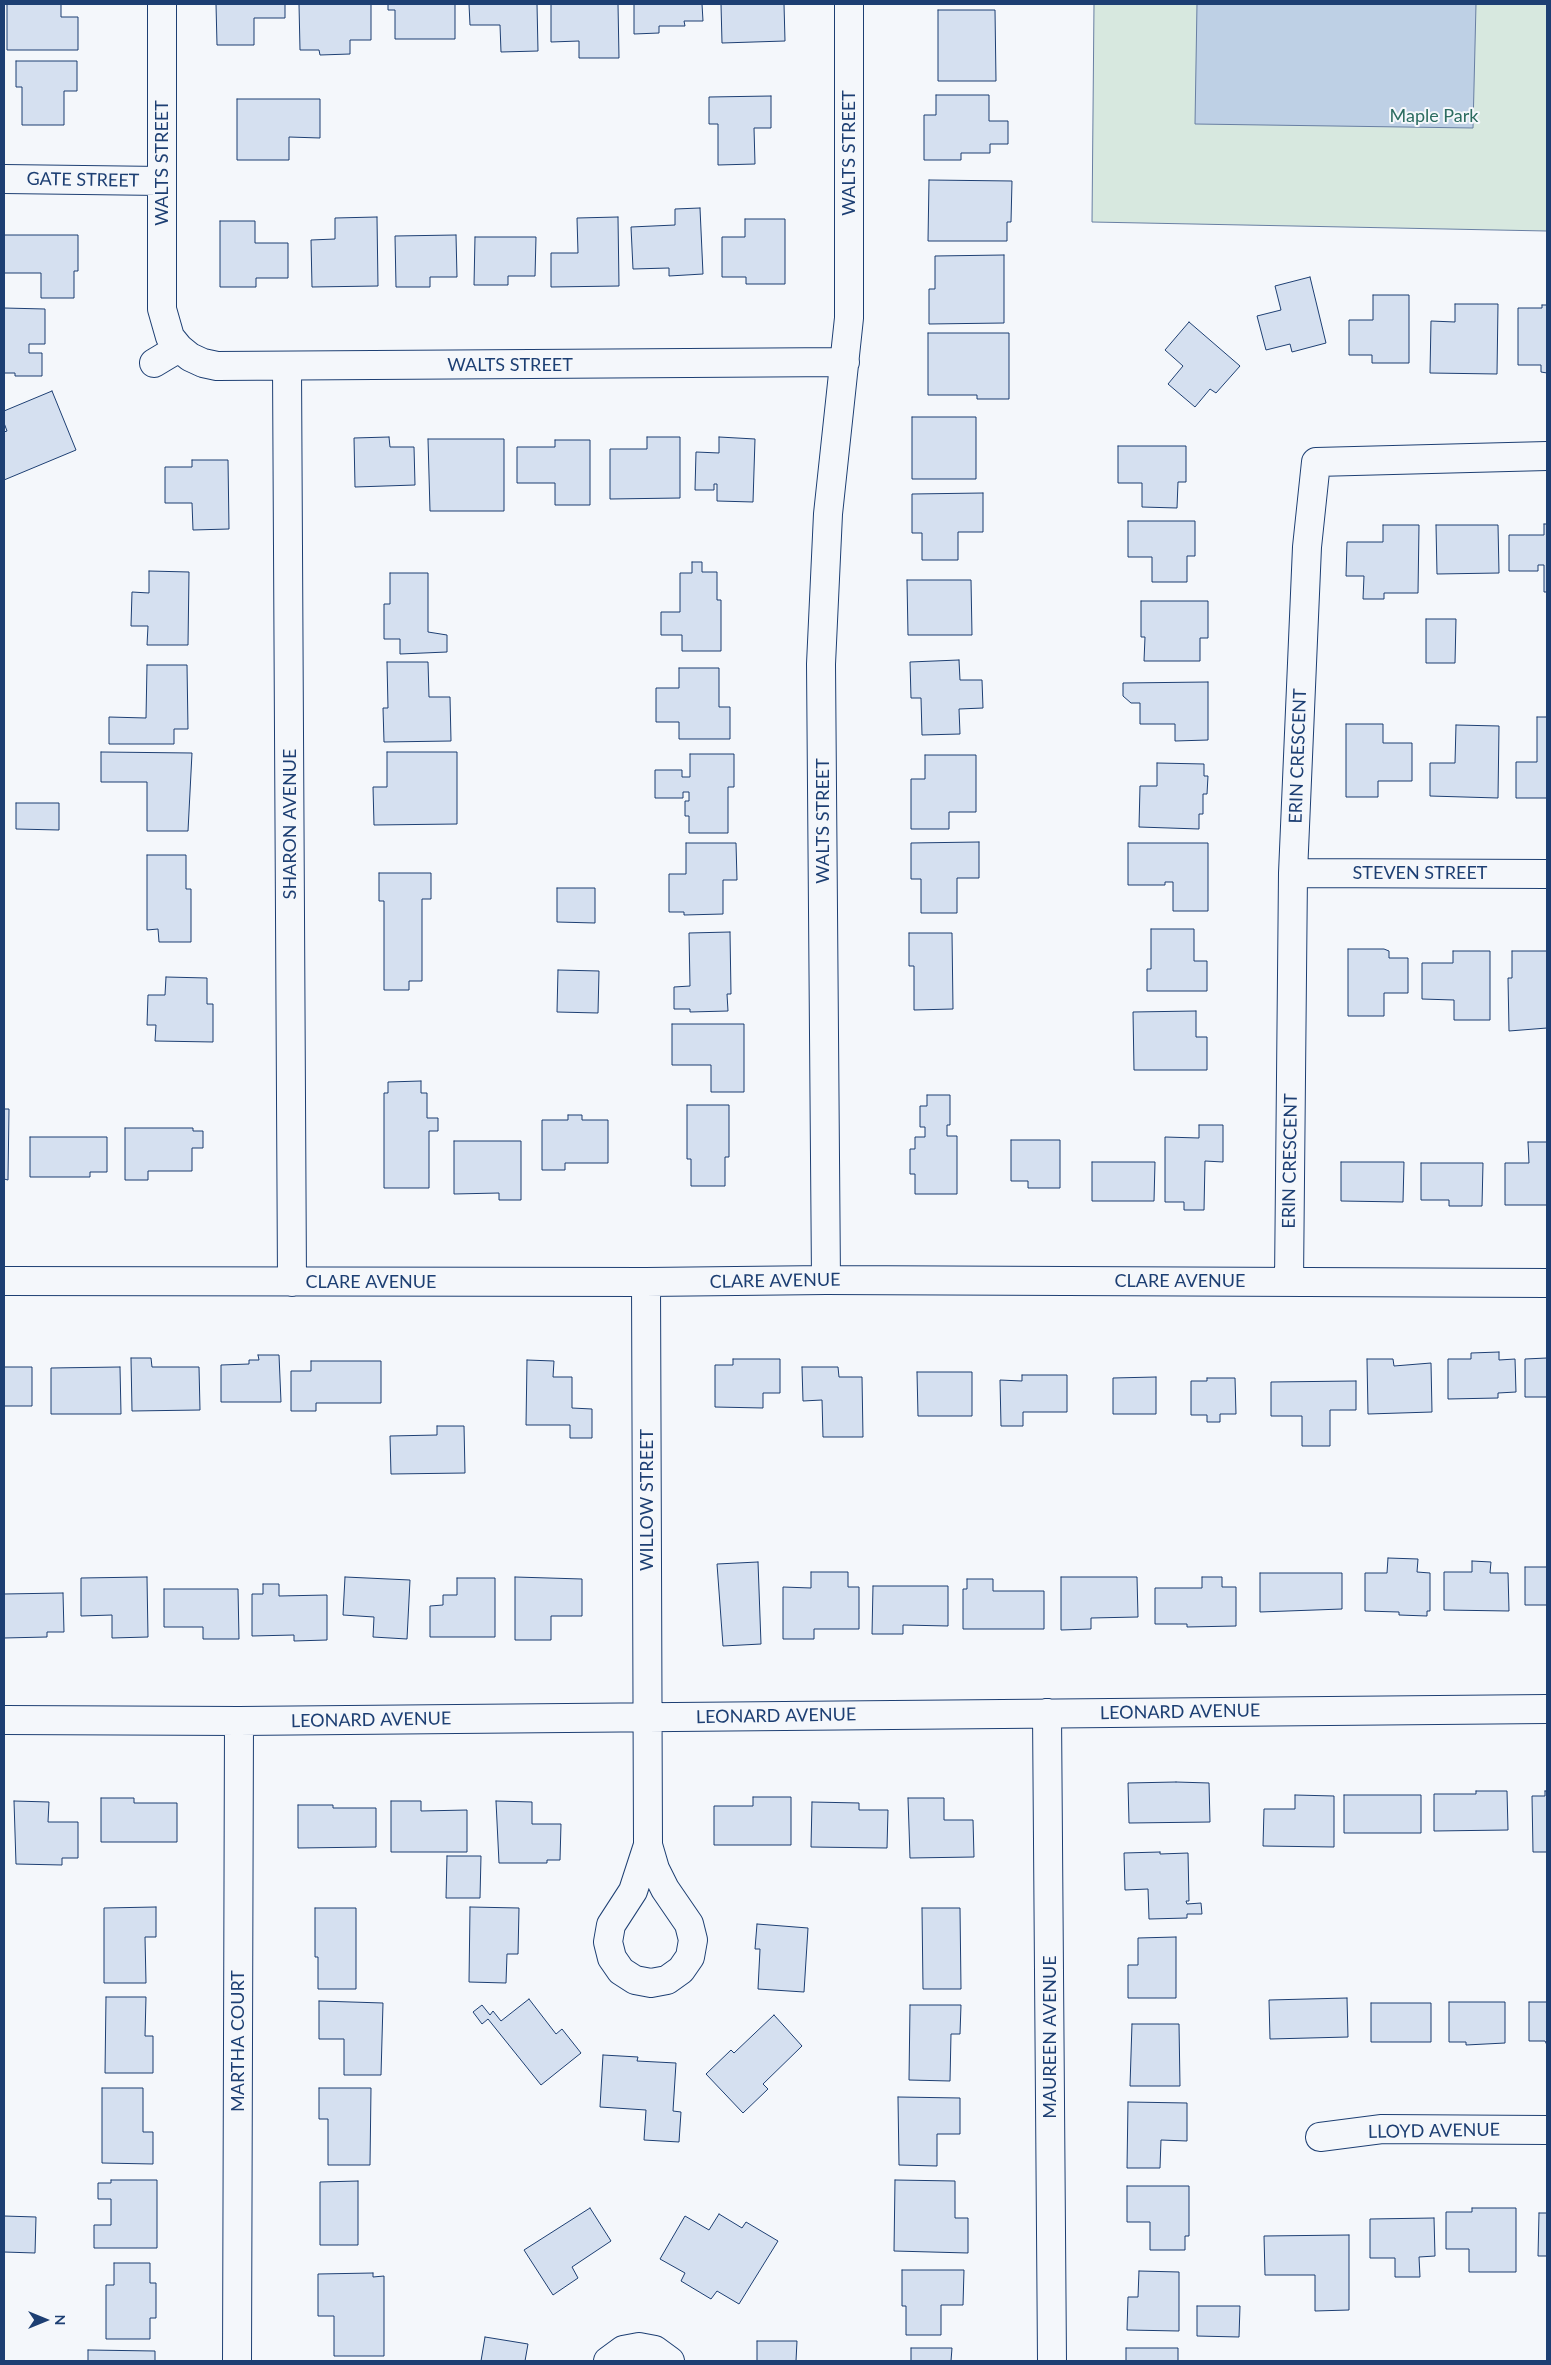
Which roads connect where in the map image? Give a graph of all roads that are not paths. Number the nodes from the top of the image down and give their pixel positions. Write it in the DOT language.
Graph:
graph roads {
  1 [pos="162,4"];
  2 [pos="849,4"];
  3 [pos="4,180"];
  4 [pos="162,182"];
  5 [pos="179,348"];
  6 [pos="846,362"];
  7 [pos="154,364"];
  8 [pos="287,367"];
  9 [pos="1547,456"];
  10 [pos="1293,873"];
  11 [pos="1547,874"];
  12 [pos="826,1280"];
  13 [pos="4,1282"];
  14 [pos="292,1282"];
  15 [pos="646,1282"];
  16 [pos="1289,1282"];
  17 [pos="1547,1283"];
  18 [pos="1547,1708"];
  19 [pos="1048,1713"];
  20 [pos="648,1717"];
  21 [pos="4,1720"];
  22 [pos="240,1721"];
  23 [pos="648,1845"];
  24 [pos="1547,2130"];
  25 [pos="1320,2137"];
  26 [pos="237,2361"];
  27 [pos="608,2361"];
  28 [pos="670,2361"];
  29 [pos="1052,2361"];
  1 -- 4 [label="street, WALTS STREET"];
  2 -- 6 [label="street, WALTS STREET"];
  3 -- 4 [label="street, GATE STREET"];
  4 -- 5 [label="street, WALTS STREET"];
  5 -- 7 [label="street"];
  5 -- 8 [label="street, WALTS STREET"];
  6 -- 8 [label="street, WALTS STREET"];
  6 -- 12 [label="street, WALTS STREET"];
  8 -- 14 [label="street, SHARON AVENUE"];
  9 -- 10 [label="street, ERIN CRESCENT"];
  10 -- 11 [label="street, STEVEN STREET"];
  10 -- 16 [label="street, ERIN CRESCENT"];
  12 -- 15 [label="street, CLARE AVENUE"];
  12 -- 16 [label="street, CLARE AVENUE"];
  13 -- 14 [label="street, CLARE AVENUE"];
  14 -- 15 [label="street, CLARE AVENUE"];
  15 -- 20 [label="street, WILLOW STREET"];
  16 -- 17 [label="street, CLARE AVENUE"];
  18 -- 19 [label="street, LEONARD AVENUE"];
  19 -- 20 [label="street, LEONARD AVENUE"];
  19 -- 29 [label="street, MAUREEN AVENUE"];
  20 -- 22 [label="street, LEONARD AVENUE"];
  20 -- 23 [label="street, WILLOW STREET"];
  21 -- 22 [label="street, LEONARD AVENUE"];
  22 -- 26 [label="street, MARTHA COURT"];
  24 -- 25 [label="street, LLOYD AVENUE"];
  27 -- 28 [label="street"];
}
